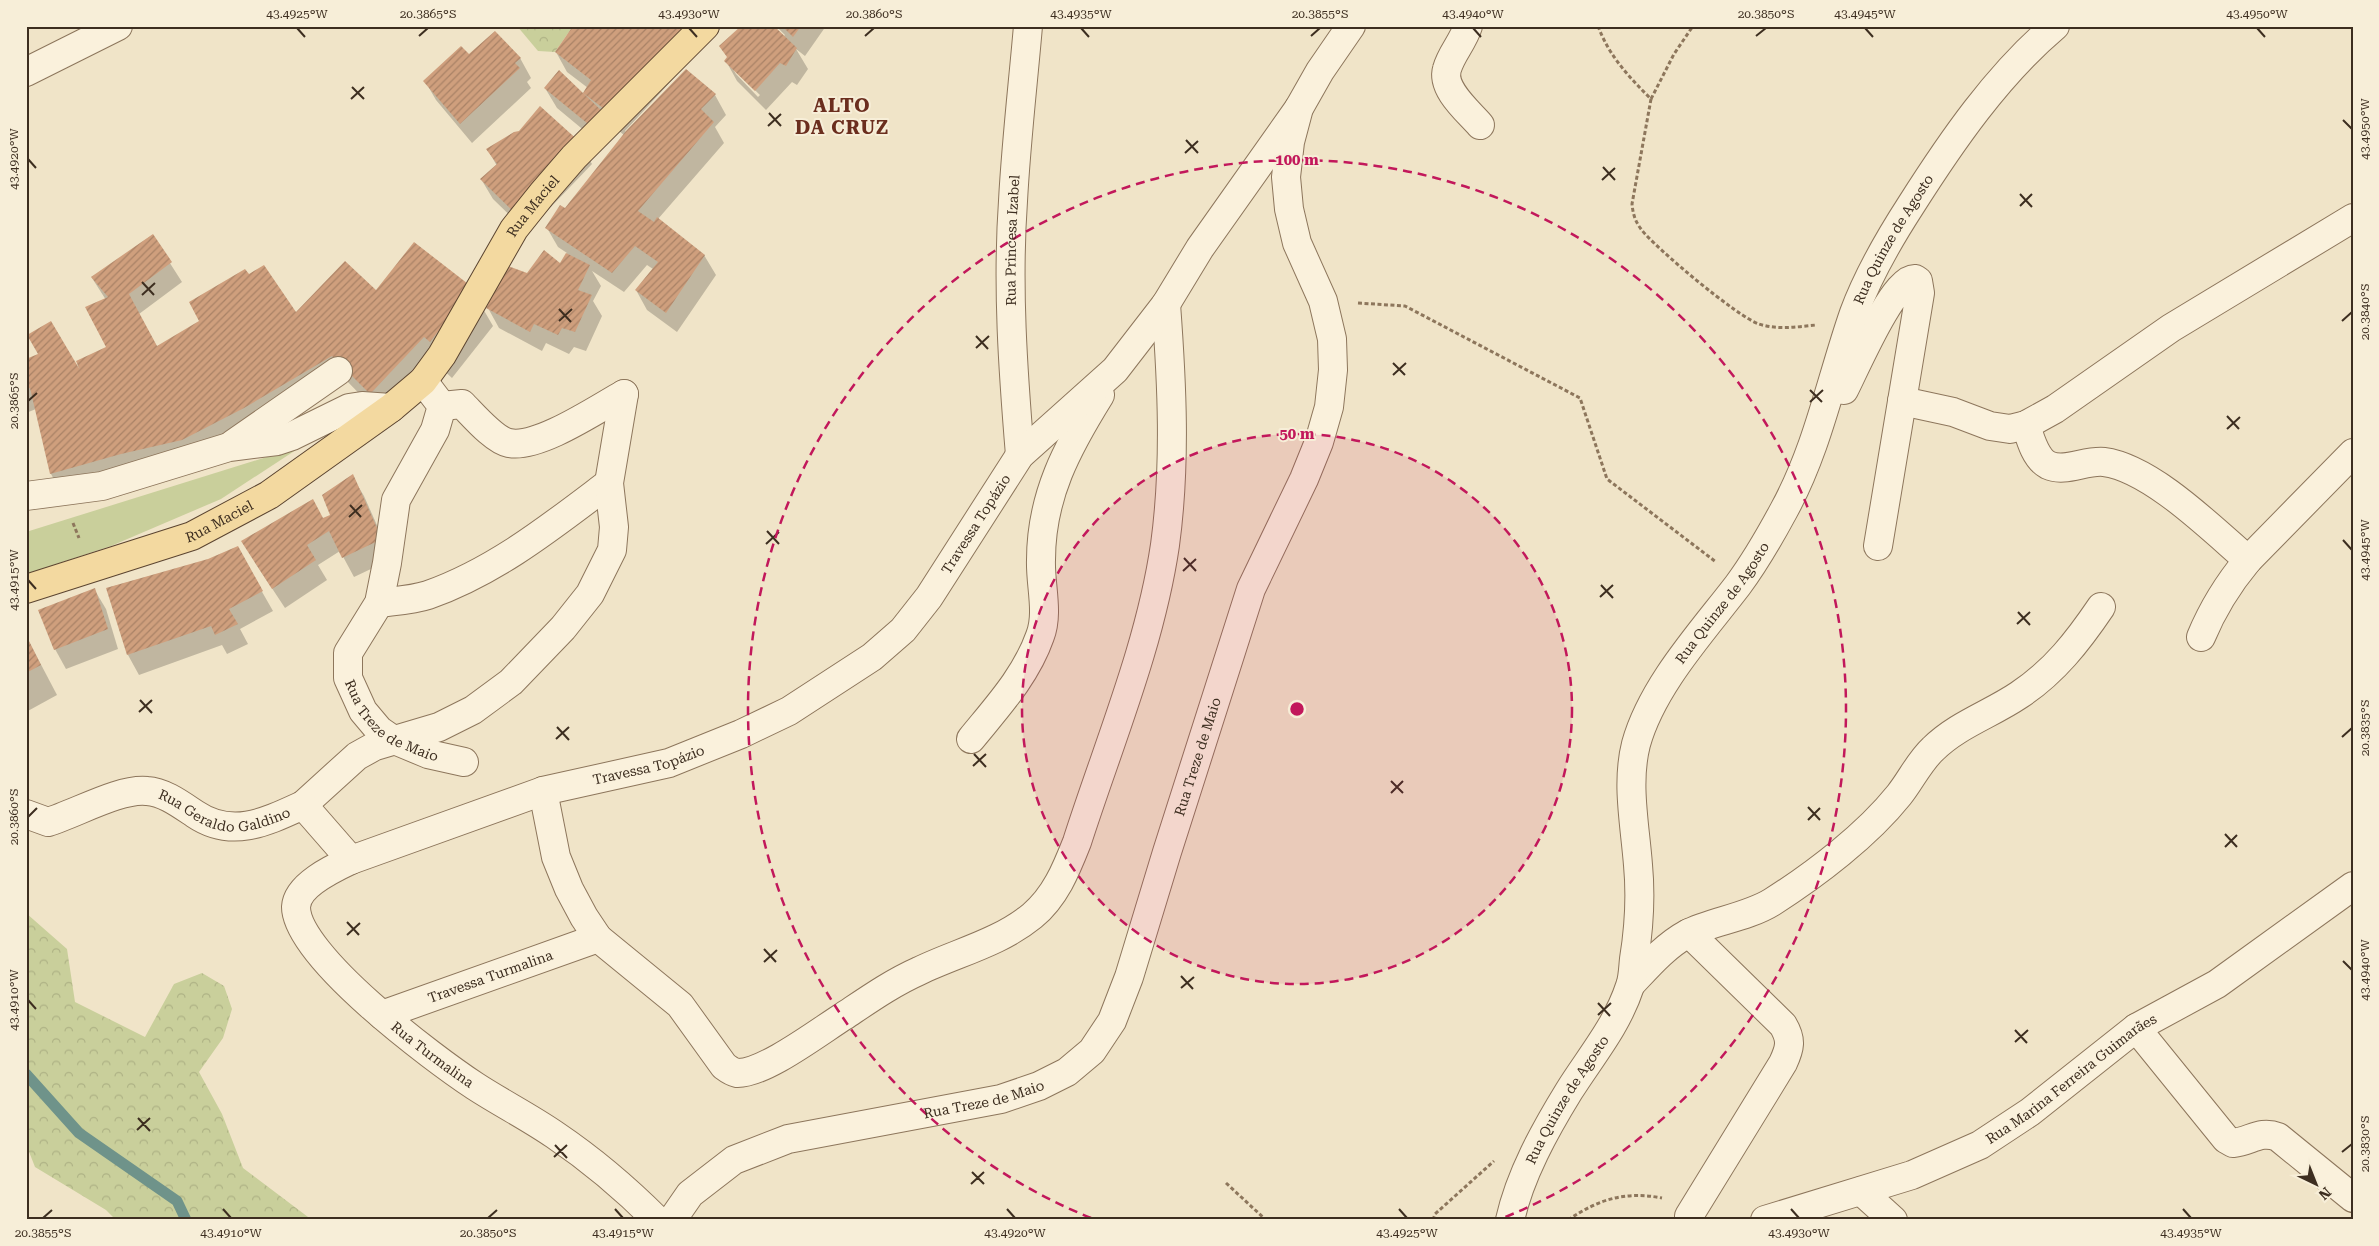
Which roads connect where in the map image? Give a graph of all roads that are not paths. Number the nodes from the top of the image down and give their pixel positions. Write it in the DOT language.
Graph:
graph roads {
  1 [pos="118,26"];
  2 [pos="705,26"];
  3 [pos="1028,26"];
  4 [pos="1351,26"];
  5 [pos="1468,26"];
  6 [pos="2055,26"];
  7 [pos="26,72"];
  8 [pos="1299,108"];
  9 [pos="1480,125"];
  10 [pos="2353,218"];
  11 [pos="1166,304"];
  12 [pos="1115,370"];
  13 [pos="338,372"];
  14 [pos="423,381"];
  15 [pos="1902,401"];
  16 [pos="442,406"];
  17 [pos="391,408"];
  18 [pos="2026,425"];
  19 [pos="229,447"];
  20 [pos="2353,453"];
  21 [pos="1020,455"];
  22 [pos="1803,470"];
  23 [pos="609,483"];
  24 [pos="26,496"];
  25 [pos="1878,546"];
  26 [pos="2248,560"];
  27 [pos="26,589"];
  28 [pos="379,603"];
  29 [pos="2101,607"];
  30 [pos="2201,637"];
  31 [pos="392,739"];
  32 [pos="971,740"];
  33 [pos="464,762"];
  34 [pos="543,791"];
  35 [pos="303,805"];
  36 [pos="26,814"];
  37 [pos="351,860"];
  38 [pos="2353,886"];
  39 [pos="1688,933"];
  40 [pos="598,938"];
  41 [pos="1631,984"];
  42 [pos="382,1015"];
  43 [pos="2136,1028"];
  44 [pos="1861,1191"];
  45 [pos="2353,1198"];
  46 [pos="1689,1216"];
  47 [pos="657,1220"];
  48 [pos="672,1220"];
  49 [pos="1510,1220"];
  50 [pos="1765,1220"];
  51 [pos="1893,1220"];
  1 -- 7 [label="street"];
  2 -- 14 [label="main road, Rua Maciel"];
  3 -- 21 [label="street, Rua Princesa Izabel"];
  4 -- 8 [label="street, Rua Treze de Maio"];
  5 -- 9 [label="street"];
  6 -- 22 [label="street, Rua Quinze de Agosto"];
  8 -- 11 [label="street, Travessa Topázio"];
  8 -- 48 [label="street, Rua Treze de Maio"];
  10 -- 18 [label="street"];
  11 -- 12 [label="street, Travessa Topázio"];
  11 -- 40 [label="street"];
  12 -- 21 [label="street, Travessa Topázio"];
  12 -- 32 [label="street"];
  13 -- 19 [label="street"];
  14 -- 16 [label="street"];
  14 -- 17 [label="main road, Rua Maciel"];
  15 -- 18 [label="street"];
  15 -- 22 [label="street"];
  15 -- 25 [label="street"];
  16 -- 23 [label="street"];
  16 -- 28 [label="street, Rua Treze de Maio"];
  17 -- 19 [label="street"];
  17 -- 27 [label="main road, Rua Maciel"];
  18 -- 26 [label="street"];
  19 -- 24 [label="street"];
  20 -- 26 [label="street"];
  21 -- 34 [label="street, Travessa Topázio"];
  22 -- 41 [label="street, Rua Quinze de Agosto"];
  23 -- 28 [label="street"];
  23 -- 31 [label="street"];
  26 -- 30 [label="street"];
  28 -- 31 [label="street, Rua Treze de Maio"];
  29 -- 39 [label="street"];
  31 -- 33 [label="street, Rua Treze de Maio"];
  31 -- 35 [label="street"];
  34 -- 37 [label="street"];
  34 -- 40 [label="street"];
  35 -- 36 [label="street, Rua Geraldo Galdino"];
  35 -- 37 [label="street, Rua Geraldo Galdino"];
  37 -- 42 [label="street, Rua Turmalina"];
  38 -- 43 [label="street, Rua Marina Ferreira Guimarães"];
  39 -- 41 [label="street"];
  39 -- 46 [label="street"];
  40 -- 42 [label="street, Travessa Turmalina"];
  41 -- 49 [label="street, Rua Quinze de Agosto"];
  42 -- 47 [label="street, Rua Turmalina"];
  43 -- 44 [label="street, Rua Marina Ferreira Guimarães"];
  43 -- 45 [label="street"];
  44 -- 50 [label="street, Rua Marina Ferreira Guimarães"];
  44 -- 51 [label="street"];
}
